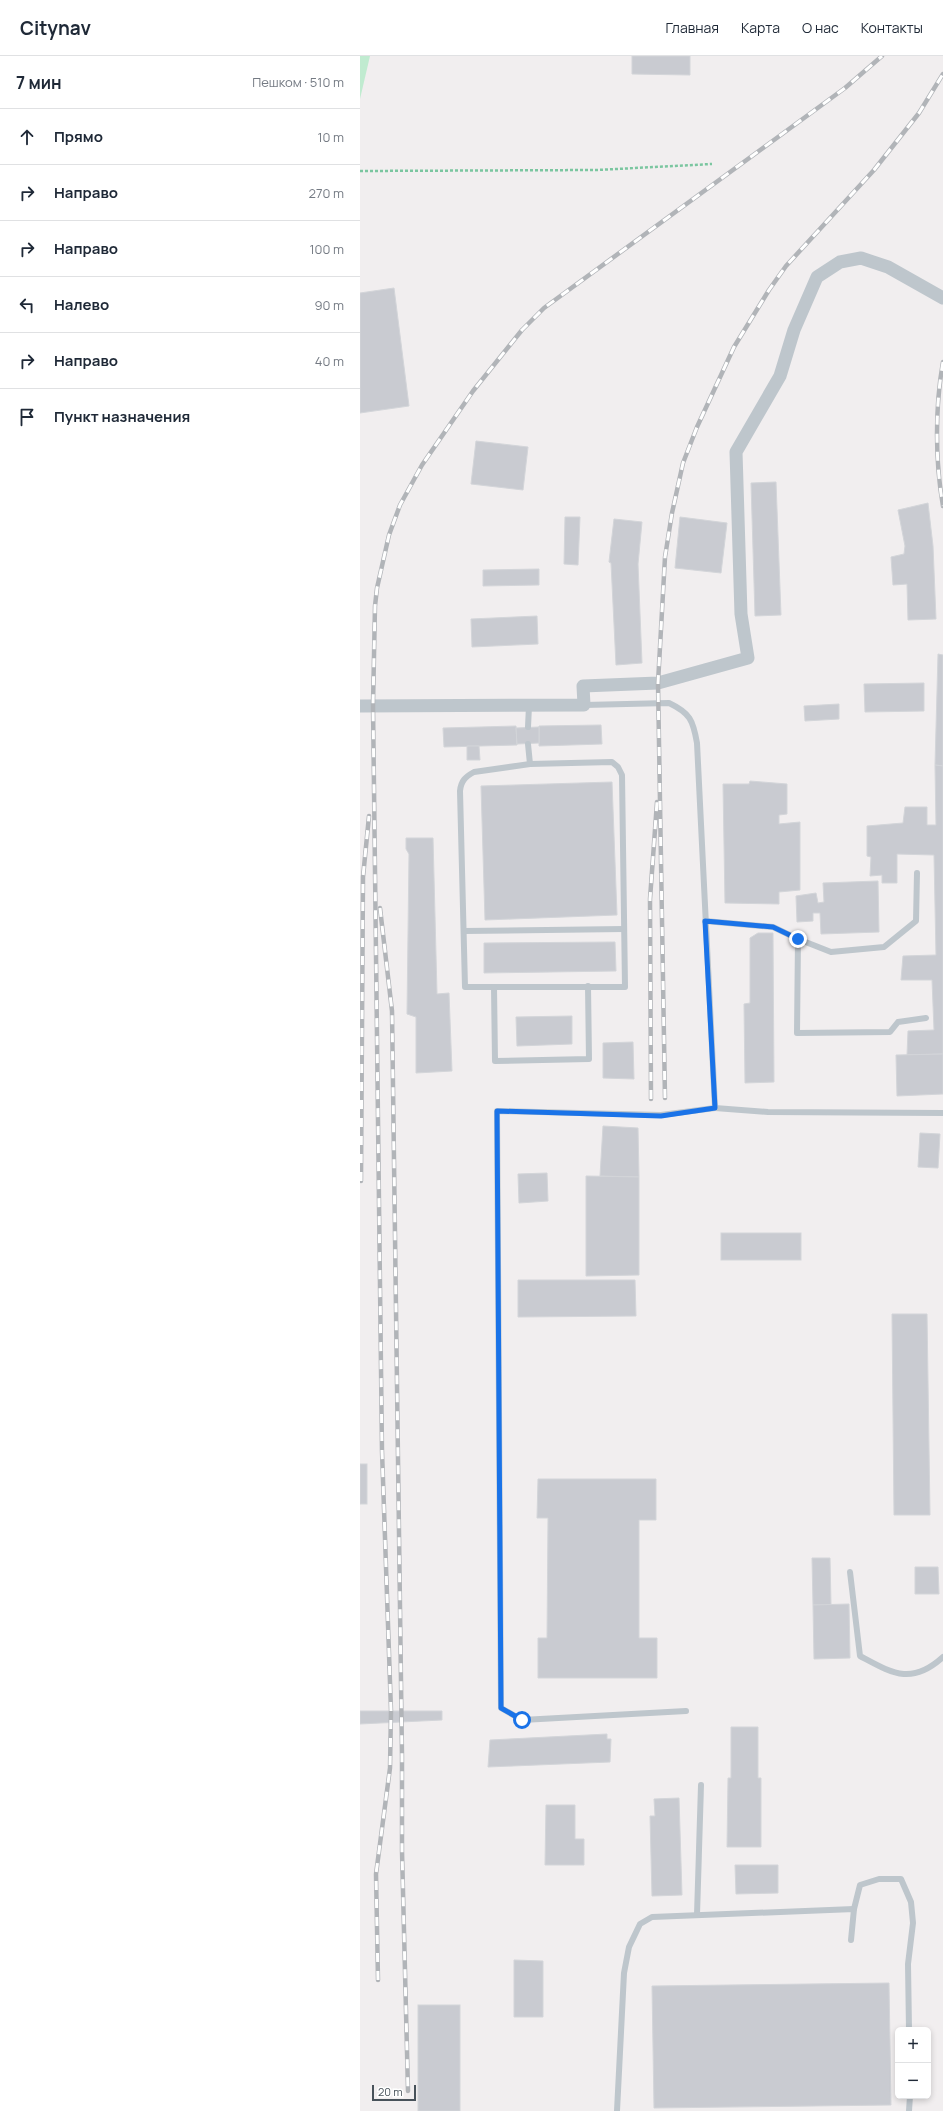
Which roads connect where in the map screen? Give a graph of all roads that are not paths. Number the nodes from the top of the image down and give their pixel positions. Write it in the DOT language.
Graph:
graph roads {
  1 [pos="943,298"];
  2 [pos="584,705"];
  3 [pos="360,706"];
  4 [pos="529,706"];
  5 [pos="528,727"];
  6 [pos="528,744"];
  7 [pos="530,764"];
  8 [pos="917,873"];
  9 [pos="705,921"];
  10 [pos="624,929"];
  11 [pos="464,932"];
  12 [pos="798,939"];
  13 [pos="588,986"];
  14 [pos="494,987"];
  15 [pos="926,1018"];
  16 [pos="715,1108"];
  17 [pos="943,1113"];
  18 [pos="850,1572"];
  19 [pos="943,1657"];
  20 [pos="686,1711"];
  21 [pos="701,1785"];
  22 [pos="854,1909"];
  23 [pos="697,1915"];
  24 [pos="851,1940"];
  25 [pos="909,2027"];
  26 [pos="910,2099"];
  27 [pos="618,2111"];
  28 [pos="909,2111"];
  1 -- 2 [label="street"];
  2 -- 4 [label="street"];
  2 -- 9 [label="lane"];
  3 -- 4 [label="street"];
  4 -- 5 [label="lane"];
  6 -- 7 [label="lane"];
  7 -- 10 [label="lane"];
  7 -- 11 [label="lane"];
  8 -- 12 [label="lane"];
  9 -- 12 [label="lane"];
  9 -- 16 [label="lane"];
  10 -- 11 [label="lane"];
  10 -- 13 [label="lane"];
  11 -- 14 [label="lane"];
  12 -- 15 [label="lane"];
  13 -- 14 [label="lane"];
  13 -- 14 [label="lane"];
  16 -- 17 [label="lane"];
  16 -- 20 [label="lane"];
  18 -- 19 [label="lane"];
  21 -- 23 [label="lane"];
  22 -- 23 [label="lane"];
  22 -- 24 [label="lane"];
  22 -- 25 [label="lane"];
  23 -- 27 [label="lane"];
  26 -- 28 [label="lane"];
}
